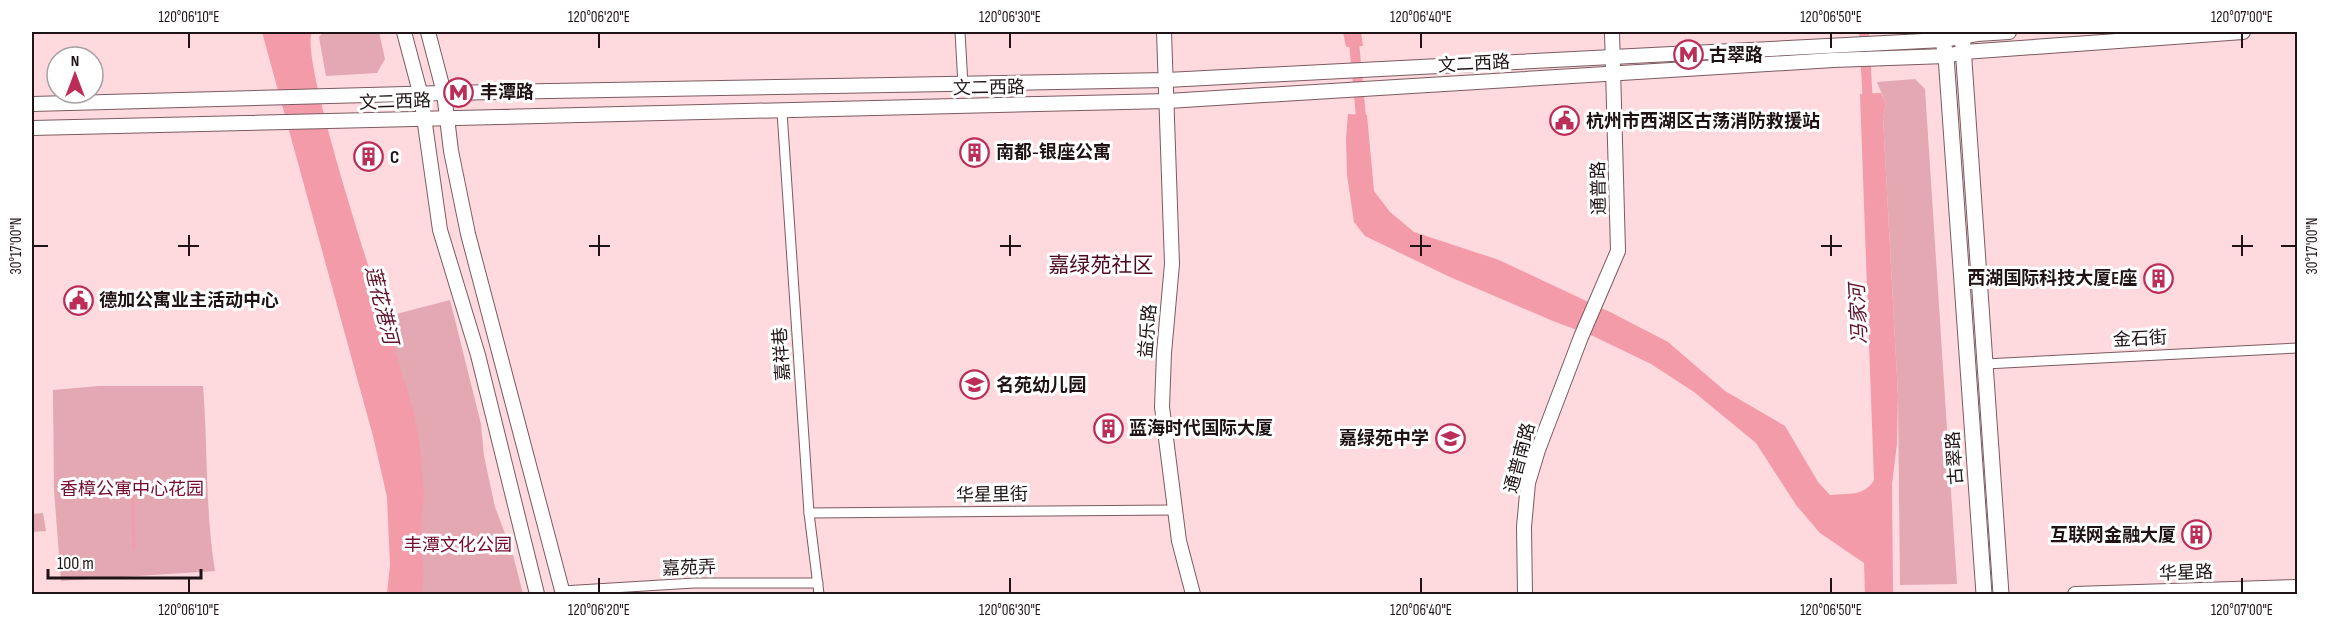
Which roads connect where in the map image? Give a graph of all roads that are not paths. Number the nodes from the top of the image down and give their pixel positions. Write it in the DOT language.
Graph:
graph roads {
  1 [pos="404,32"];
  2 [pos="428,32"];
  3 [pos="960,32"];
  4 [pos="1164,32"];
  5 [pos="1612,32"];
  6 [pos="2009,32"];
  7 [pos="2243,32"];
  8 [pos="1962,34"];
  9 [pos="1942,36"];
  10 [pos="1964,52"];
  11 [pos="1946,56"];
  12 [pos="1613,58"];
  13 [pos="1614,74"];
  14 [pos="1167,80"];
  15 [pos="963,85"];
  16 [pos="444,93"];
  17 [pos="421,96"];
  18 [pos="1167,102"];
  19 [pos="32,104"];
  20 [pos="782,112"];
  21 [pos="448,118"];
  22 [pos="423,119"];
  23 [pos="32,129"];
  24 [pos="1581,337"];
  25 [pos="2298,348"];
  26 [pos="1985,364"];
  27 [pos="1174,510"];
  28 [pos="809,513"];
  29 [pos="818,583"];
  30 [pos="2298,587"];
  31 [pos="563,593"];
  32 [pos="537,594"];
  33 [pos="819,594"];
  34 [pos="1193,594"];
  35 [pos="1525,594"];
  36 [pos="1984,594"];
  37 [pos="2001,594"];
  38 [pos="2075,594"];
  1 -- 17 [label="main road"];
  2 -- 16 [label="main road"];
  3 -- 15 [label="street"];
  4 -- 14 [label="main road, 益乐路"];
  5 -- 12 [label="main road, 通普路"];
  6 -- 8 [label="main road, 文二西路"];
  7 -- 10 [label="main road, 文二西路"];
  8 -- 9 [label="main road, 文二西路"];
  8 -- 10 [label="main road, 古翠路"];
  9 -- 11 [label="main road, 古翠路"];
  9 -- 12 [label="main road, 文二西路"];
  10 -- 11 [label="main road, 文二西路"];
  10 -- 26 [label="main road, 古翠路"];
  11 -- 13 [label="main road, 文二西路"];
  11 -- 36 [label="main road, 古翠路"];
  12 -- 13 [label="main road, 通普路"];
  12 -- 14 [label="main road, 文二西路"];
  13 -- 18 [label="main road, 文二西路"];
  13 -- 24 [label="main road, 通普路"];
  14 -- 15 [label="main road, 文二西路"];
  14 -- 18 [label="main road, 益乐路"];
  15 -- 16 [label="main road, 文二西路"];
  16 -- 17 [label="main road, 文二西路"];
  16 -- 21 [label="main road"];
  17 -- 19 [label="main road, 文二西路"];
  17 -- 22 [label="main road"];
  18 -- 20 [label="main road, 文二西路"];
  18 -- 27 [label="main road, 益乐路"];
  20 -- 21 [label="main road, 文二西路"];
  20 -- 28 [label="street, 嘉祥巷"];
  21 -- 22 [label="main road, 文二西路"];
  21 -- 31 [label="main road"];
  22 -- 23 [label="main road, 文二西路"];
  22 -- 32 [label="main road"];
  24 -- 35 [label="main road, 通普南路"];
  25 -- 26 [label="street, 金石街"];
  26 -- 37 [label="main road, 古翠路"];
  27 -- 28 [label="street, 华星里街"];
  27 -- 34 [label="main road, 益乐路"];
  28 -- 29 [label="street, 嘉祥巷"];
  29 -- 31 [label="street, 嘉苑弄"];
  29 -- 33 [label="street, 嘉祥巷"];
  30 -- 38 [label="main road, 华星路"];
}
